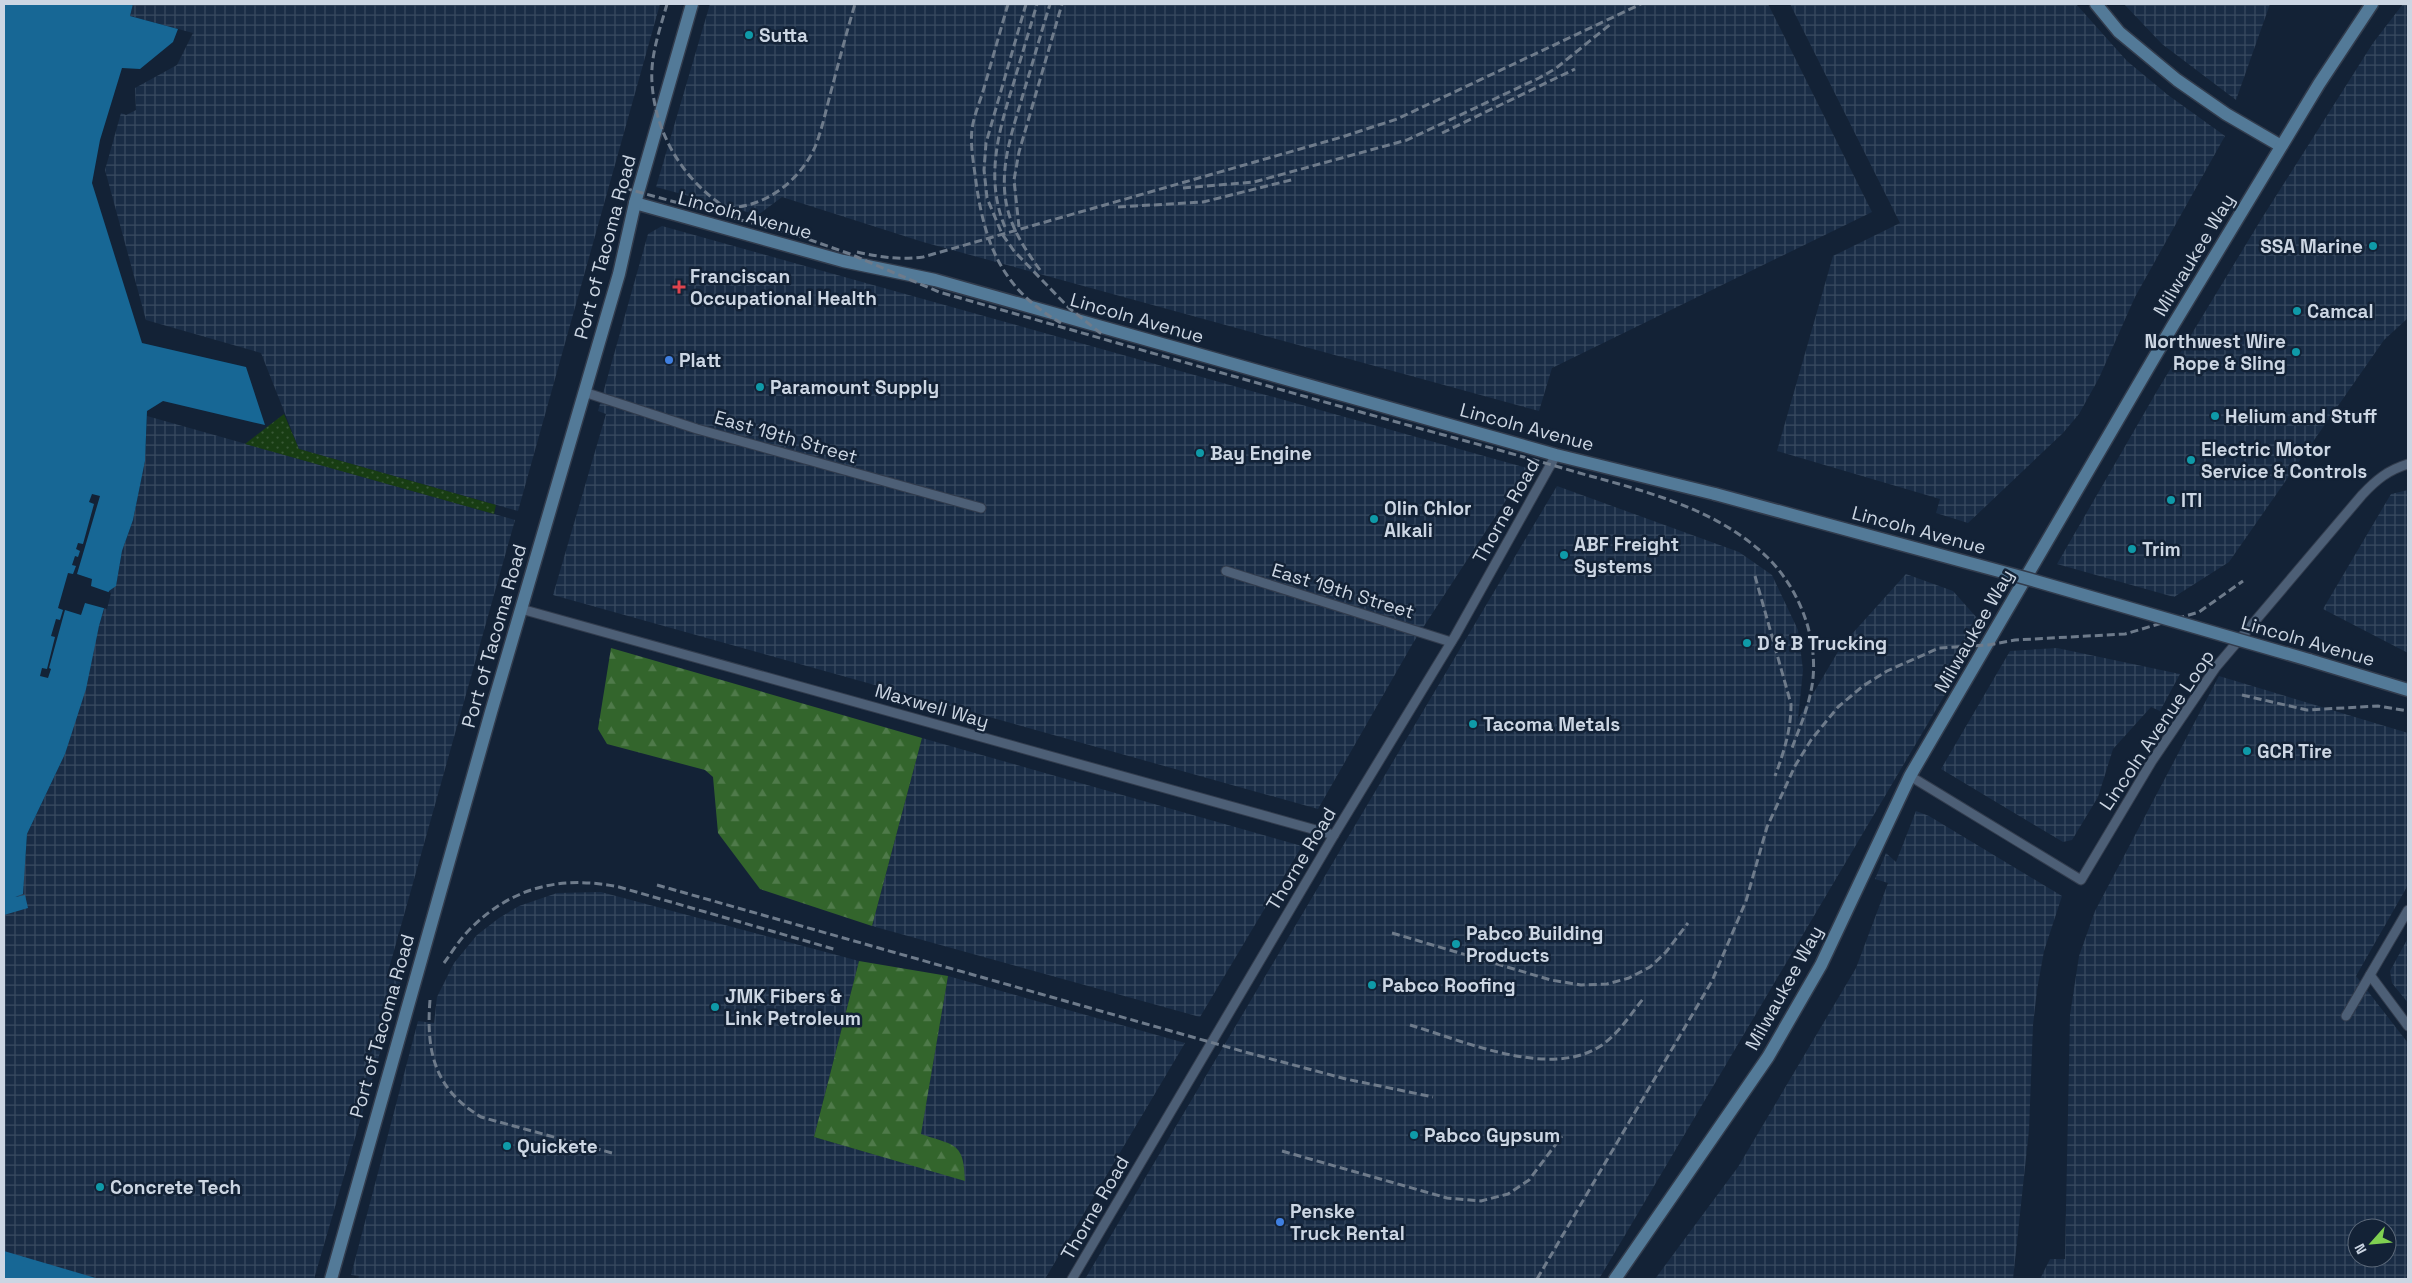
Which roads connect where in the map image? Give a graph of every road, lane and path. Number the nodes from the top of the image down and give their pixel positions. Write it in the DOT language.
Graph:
graph roads {
  1 [pos="692,4"];
  2 [pos="2096,4"];
  3 [pos="2372,4"];
  4 [pos="2281,146"];
  5 [pos="635,203"];
  6 [pos="584,392"];
  7 [pos="1556,455"];
  8 [pos="2408,464"];
  9 [pos="981,508"];
  10 [pos="1226,571"];
  11 [pos="521,609"];
  12 [pos="1451,642"];
  13 [pos="2408,690"];
  14 [pos="1910,776"];
  15 [pos="1334,835"];
  16 [pos="2408,910"];
  17 [pos="2370,975"];
  18 [pos="2346,1016"];
  19 [pos="2408,1026"];
  20 [pos="331,1279"];
  21 [pos="1072,1279"];
  22 [pos="1615,1279"];
  1 -- 5 [label="street, Port of Tacoma Road"];
  2 -- 4 [label="street"];
  3 -- 4 [label="street, Milwaukee Way"];
  4 -- 14 [label="street, Milwaukee Way"];
  5 -- 6 [label="street, Port of Tacoma Road"];
  5 -- 7 [label="street, Lincoln Avenue"];
  6 -- 9 [label="street, East 19th Street"];
  6 -- 11 [label="street, Port of Tacoma Road"];
  7 -- 12 [label="street, Thorne Road"];
  7 -- 13 [label="street, Lincoln Avenue, bridge"];
  8 -- 14 [label="street, Lincoln Avenue Loop"];
  10 -- 12 [label="street, East 19th Street"];
  11 -- 15 [label="street, Maxwell Way"];
  11 -- 20 [label="street, Port of Tacoma Road"];
  12 -- 15 [label="street, Thorne Road"];
  14 -- 22 [label="street, Milwaukee Way"];
  15 -- 21 [label="street, Thorne Road"];
  16 -- 17 [label="street"];
  17 -- 18 [label="street"];
  17 -- 19 [label="street"];
}
